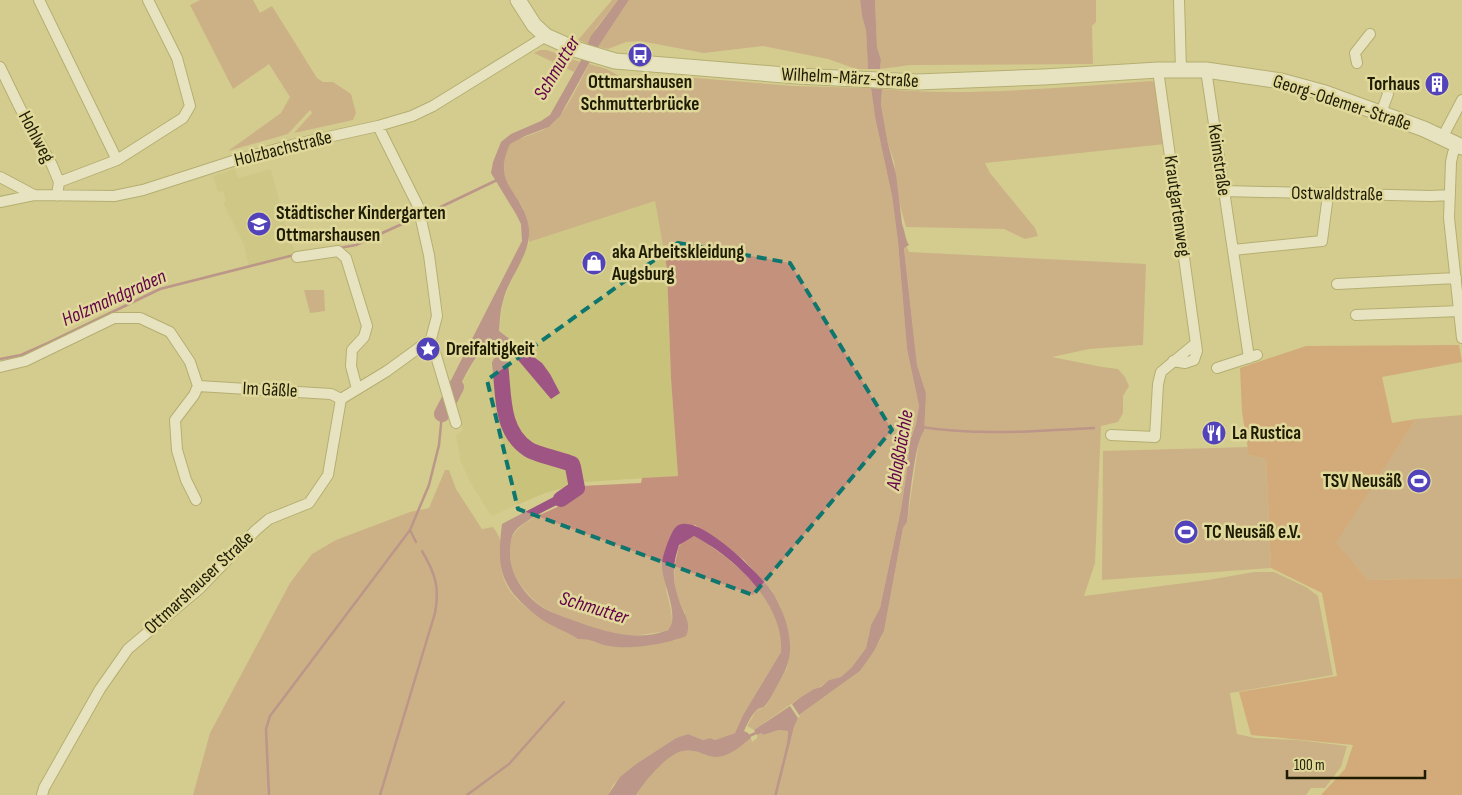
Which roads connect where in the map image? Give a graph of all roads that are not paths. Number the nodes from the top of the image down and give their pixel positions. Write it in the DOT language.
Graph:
graph roads {
  1 [pos="39,0"];
  2 [pos="148,0"];
  3 [pos="518,0"];
  4 [pos="1179,0"];
  5 [pos="1370,34"];
  6 [pos="546,36"];
  7 [pos="1357,64"];
  8 [pos="0,67"];
  9 [pos="1158,70"];
  10 [pos="1181,70"];
  11 [pos="1206,70"];
  12 [pos="1386,87"];
  13 [pos="1462,100"];
  14 [pos="1381,113"];
  15 [pos="378,126"];
  16 [pos="1442,138"];
  17 [pos="1460,146"];
  18 [pos="117,160"];
  19 [pos="0,177"];
  20 [pos="59,182"];
  21 [pos="1224,191"];
  22 [pos="1328,194"];
  23 [pos="34,195"];
  24 [pos="1450,195"];
  25 [pos="57,196"];
  26 [pos="0,202"];
  27 [pos="1233,250"];
  28 [pos="296,257"];
  29 [pos="1456,278"];
  30 [pos="1337,284"];
  31 [pos="1460,312"];
  32 [pos="1356,316"];
  33 [pos="1462,338"];
  34 [pos="431,339"];
  35 [pos="0,367"];
  36 [pos="1217,368"];
  37 [pos="198,386"];
  38 [pos="357,389"];
  39 [pos="341,399"];
  40 [pos="456,424"];
  41 [pos="1111,435"];
  42 [pos="196,500"];
  43 [pos="42,795"];
  1 -- 18 [label="street"];
  2 -- 18 [label="street"];
  3 -- 6 [label="street"];
  4 -- 10 [label="street"];
  5 -- 7 [label="street"];
  6 -- 9 [label="street, Wilhelm-März-Straße"];
  6 -- 15 [label="street, Holzbachstraße"];
  8 -- 20 [label="street, Hohlweg"];
  9 -- 10 [label="street, Georg-Odemer-Straße"];
  9 -- 41 [label="street, Krautgartenweg"];
  10 -- 11 [label="street, Georg-Odemer-Straße"];
  11 -- 14 [label="street, Georg-Odemer-Straße"];
  11 -- 21 [label="street, Keimstraße"];
  12 -- 14 [label="street"];
  13 -- 16 [label="street"];
  14 -- 16 [label="street, Georg-Odemer-Straße"];
  15 -- 25 [label="street, Holzbachstraße"];
  15 -- 34 [label="street"];
  16 -- 17 [label="street, Georg-Odemer-Straße"];
  17 -- 24 [label="street"];
  18 -- 20 [label="street"];
  19 -- 23 [label="street"];
  20 -- 25 [label="street"];
  21 -- 22 [label="street, Ostwaldstraße"];
  21 -- 27 [label="street, Keimstraße"];
  22 -- 24 [label="street, Ostwaldstraße"];
  22 -- 27 [label="street"];
  23 -- 25 [label="street, Holzbachstraße"];
  23 -- 26 [label="street, Holzbachstraße"];
  24 -- 29 [label="street"];
  27 -- 36 [label="street, Keimstraße"];
  28 -- 38 [label="street"];
  29 -- 30 [label="street"];
  29 -- 31 [label="street"];
  31 -- 32 [label="street"];
  31 -- 33 [label="street"];
  34 -- 38 [label="street"];
  34 -- 40 [label="street"];
  35 -- 37 [label="street"];
  37 -- 39 [label="street, Im Gäßle"];
  37 -- 42 [label="street"];
  38 -- 39 [label="street"];
  39 -- 43 [label="street, Ottmarshauser Straße"];
}
